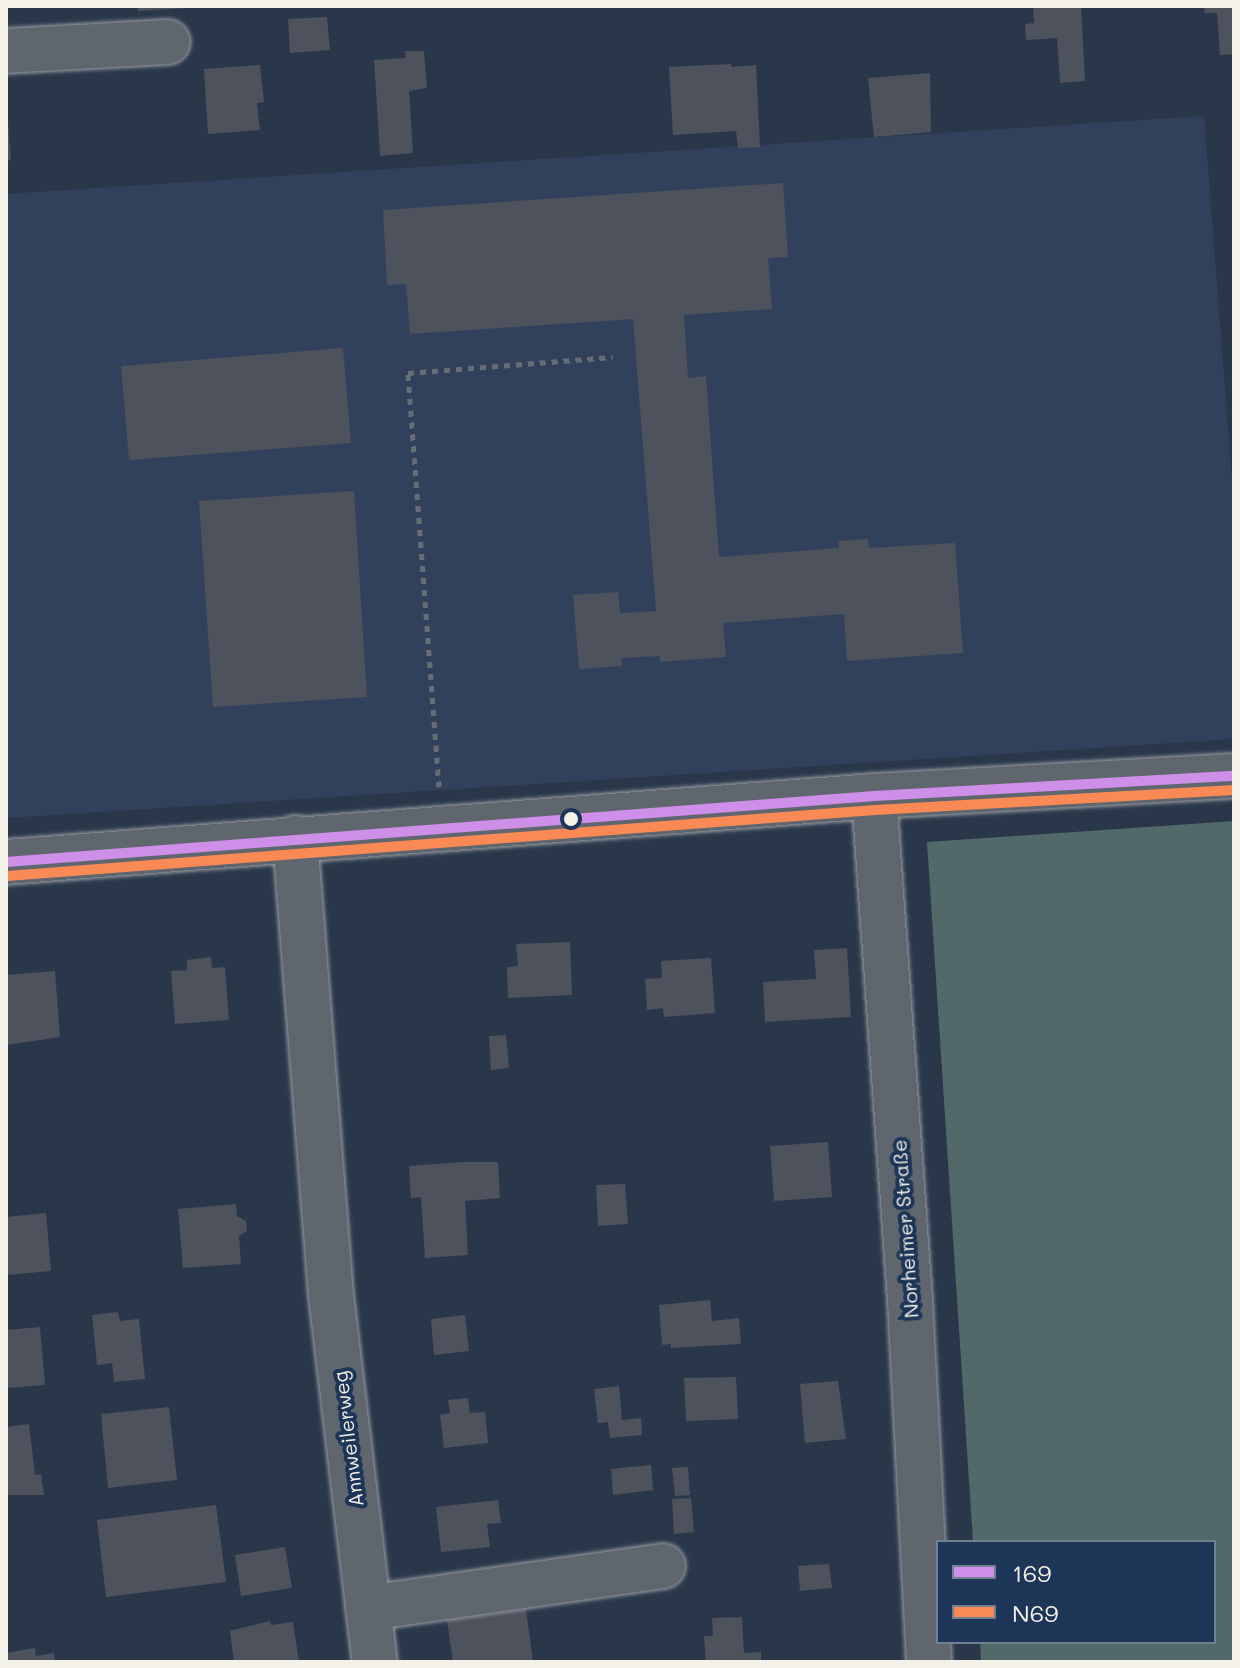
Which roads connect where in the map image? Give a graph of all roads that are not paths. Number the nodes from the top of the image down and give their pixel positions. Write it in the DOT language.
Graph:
graph roads {
  1 [pos="168,42"];
  2 [pos="6,51"];
  3 [pos="1234,776"];
  4 [pos="874,796"];
  5 [pos="295,838"];
  6 [pos="6,862"];
  7 [pos="663,1566"];
  8 [pos="368,1608"];
  9 [pos="375,1662"];
  10 [pos="929,1662"];
  1 -- 2 [label="street"];
  3 -- 4 [label="street"];
  4 -- 5 [label="street"];
  4 -- 10 [label="street, Norheimer Straße"];
  5 -- 6 [label="street"];
  5 -- 8 [label="street, Annweilerweg"];
  7 -- 8 [label="street"];
  8 -- 9 [label="street, Annweilerweg"];
}
